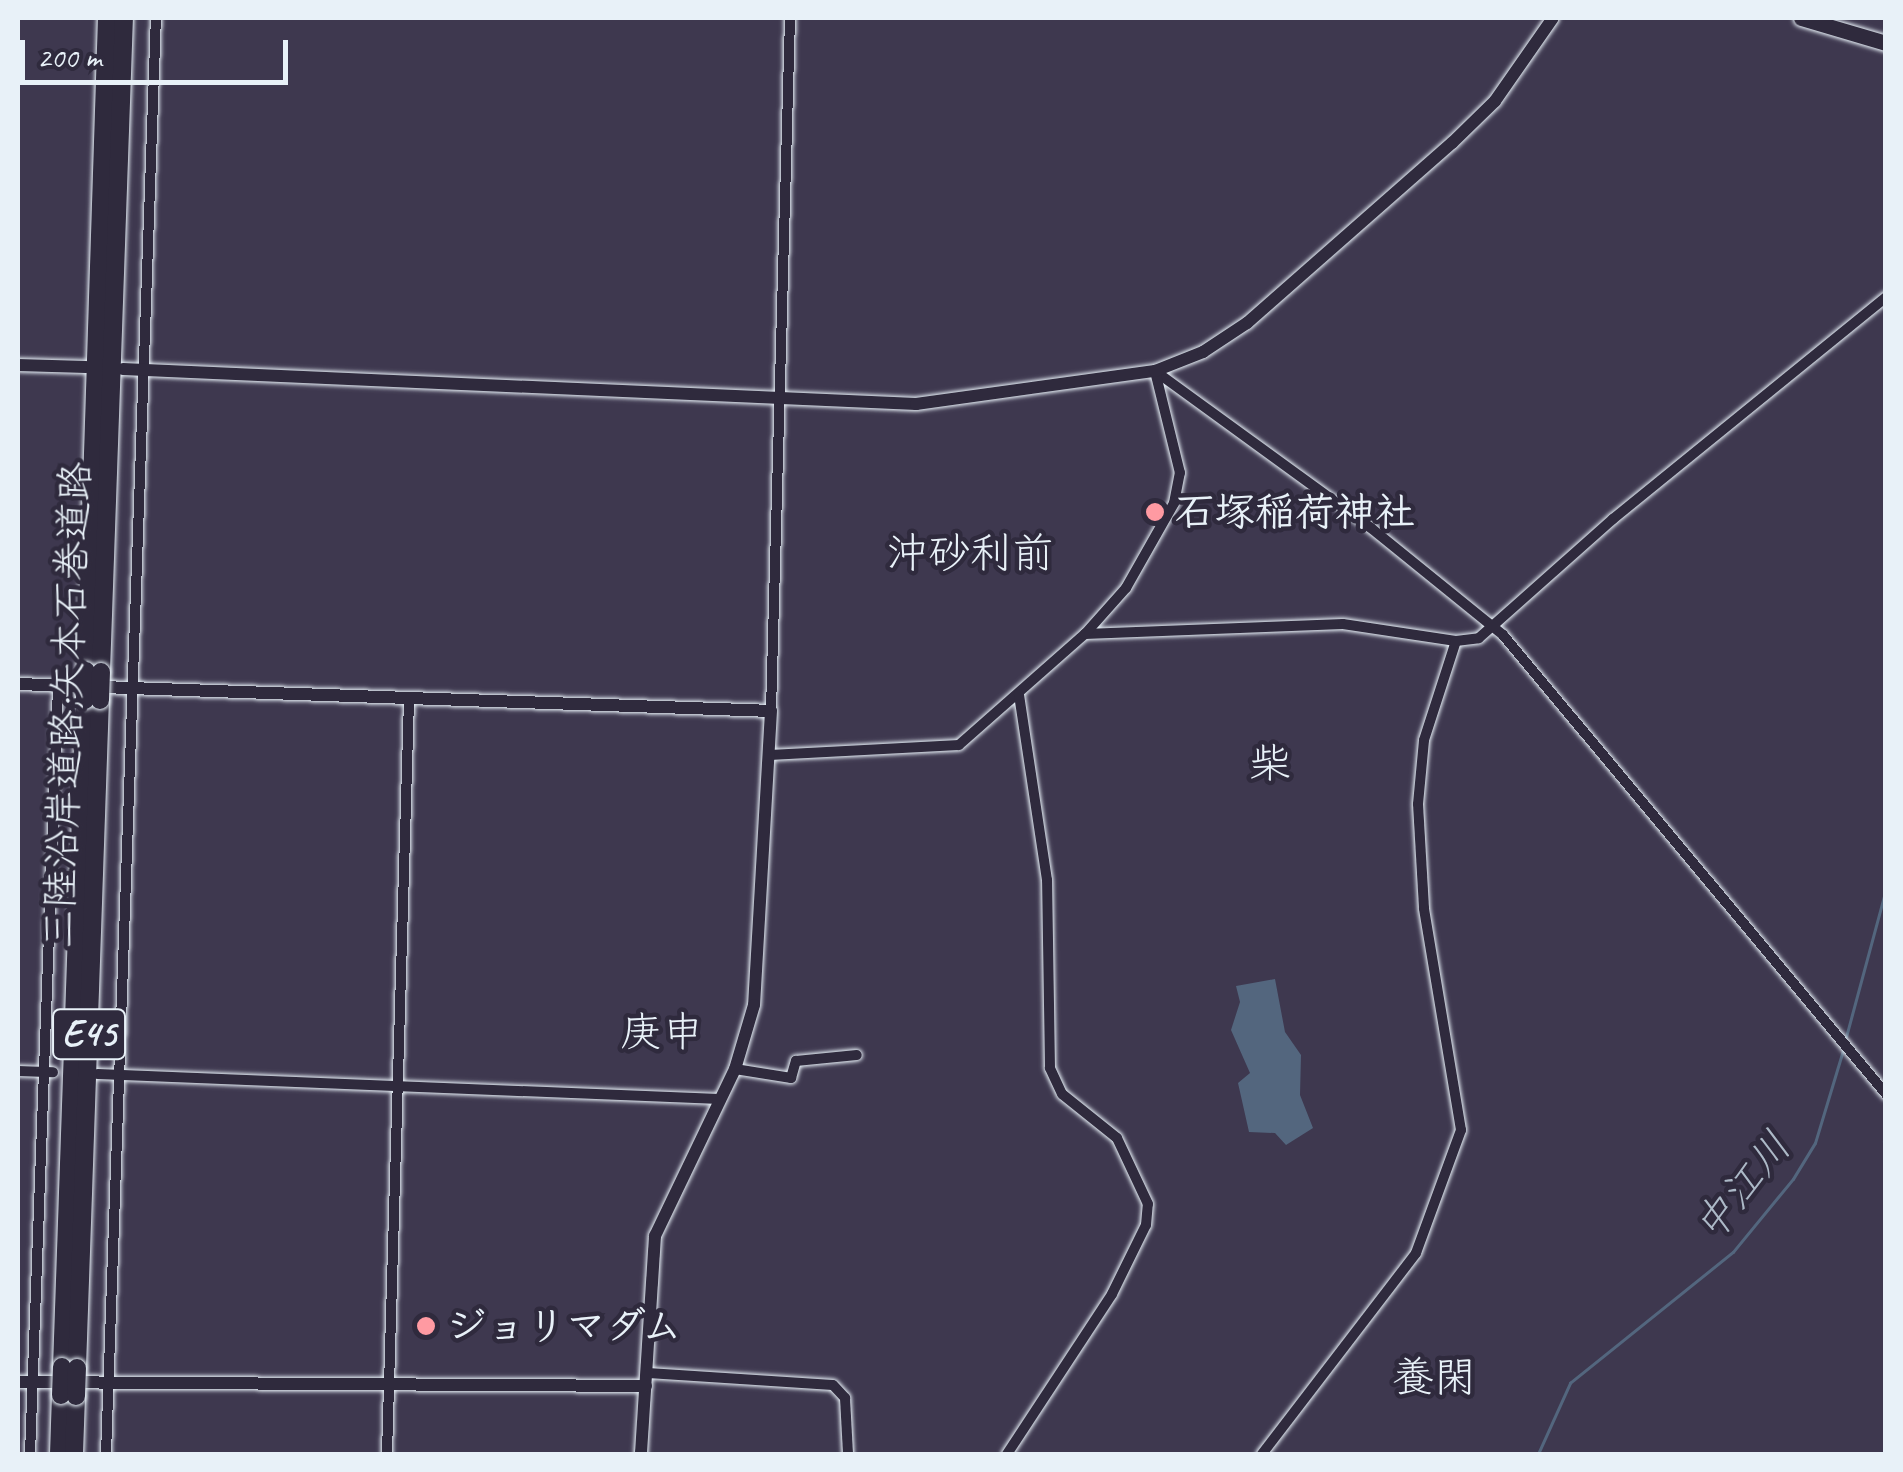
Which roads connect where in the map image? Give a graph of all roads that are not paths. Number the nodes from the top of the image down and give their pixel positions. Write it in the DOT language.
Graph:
graph roads {
  1 [pos="107,18"];
  2 [pos="124,18"];
  3 [pos="156,18"];
  4 [pos="790,18"];
  5 [pos="1553,18"];
  6 [pos="1801,18"];
  7 [pos="1886,43"];
  8 [pos="1886,297"];
  9 [pos="18,364"];
  10 [pos="86,367"];
  11 [pos="123,369"];
  12 [pos="142,370"];
  13 [pos="1154,371"];
  14 [pos="783,398"];
  15 [pos="1494,627"];
  16 [pos="1086,634"];
  17 [pos="1456,641"];
  18 [pos="94,672"];
  19 [pos="18,684"];
  20 [pos="58,686"];
  21 [pos="128,688"];
  22 [pos="1019,694"];
  23 [pos="409,700"];
  24 [pos="772,711"];
  25 [pos="770,755"];
  26 [pos="857,1055"];
  27 [pos="735,1068"];
  28 [pos="18,1071"];
  29 [pos="49,1072"];
  30 [pos="98,1074"];
  31 [pos="115,1074"];
  32 [pos="399,1086"];
  33 [pos="1886,1094"];
  34 [pos="720,1099"];
  35 [pos="647,1379"];
  36 [pos="18,1382"];
  37 [pos="33,1382"];
  38 [pos="107,1382"];
  39 [pos="390,1383"];
  40 [pos="68,1395"];
  41 [pos="30,1454"];
  42 [pos="59,1454"];
  43 [pos="74,1454"];
  44 [pos="106,1454"];
  45 [pos="388,1454"];
  46 [pos="641,1454"];
  47 [pos="848,1454"];
  48 [pos="1007,1454"];
  49 [pos="1262,1454"];
  1 -- 18 [label="highway, 三陸沿岸道路;矢本石巻道路 / E45"];
  2 -- 18 [label="highway, 三陸沿岸道路;矢本石巻道路 / E45"];
  3 -- 12 [label="street"];
  4 -- 14 [label="street"];
  5 -- 13 [label="street"];
  6 -- 7 [label="main road"];
  8 -- 15 [label="street"];
  9 -- 10 [label="street"];
  11 -- 12 [label="street"];
  12 -- 14 [label="street"];
  12 -- 21 [label="street"];
  13 -- 14 [label="street"];
  13 -- 15 [label="street"];
  13 -- 16 [label="street"];
  14 -- 24 [label="street"];
  15 -- 17 [label="street"];
  15 -- 33 [label="street"];
  16 -- 17 [label="street"];
  16 -- 22 [label="street"];
  17 -- 49 [label="street"];
  18 -- 40 [label="highway, 三陸沿岸道路;矢本石巻道路 / E45, bridge"];
  19 -- 20 [label="street"];
  20 -- 21 [label="street"];
  20 -- 29 [label="street"];
  21 -- 23 [label="street"];
  21 -- 31 [label="street"];
  22 -- 25 [label="street"];
  22 -- 48 [label="street"];
  23 -- 24 [label="street"];
  23 -- 32 [label="street"];
  24 -- 25 [label="street"];
  25 -- 27 [label="street"];
  26 -- 27 [label="street"];
  27 -- 34 [label="street"];
  28 -- 29 [label="street"];
  29 -- 37 [label="street"];
  30 -- 31 [label="street"];
  31 -- 32 [label="street"];
  31 -- 38 [label="street"];
  32 -- 34 [label="street"];
  32 -- 39 [label="street"];
  34 -- 35 [label="street"];
  35 -- 39 [label="street"];
  35 -- 46 [label="street"];
  35 -- 47 [label="street"];
  36 -- 37 [label="street"];
  37 -- 38 [label="street"];
  37 -- 41 [label="street"];
  38 -- 39 [label="street"];
  38 -- 44 [label="street"];
  39 -- 45 [label="street"];
  40 -- 42 [label="highway, 三陸沿岸道路;矢本石巻道路 / E45"];
  40 -- 43 [label="highway, 三陸沿岸道路;矢本石巻道路 / E45"];
}
